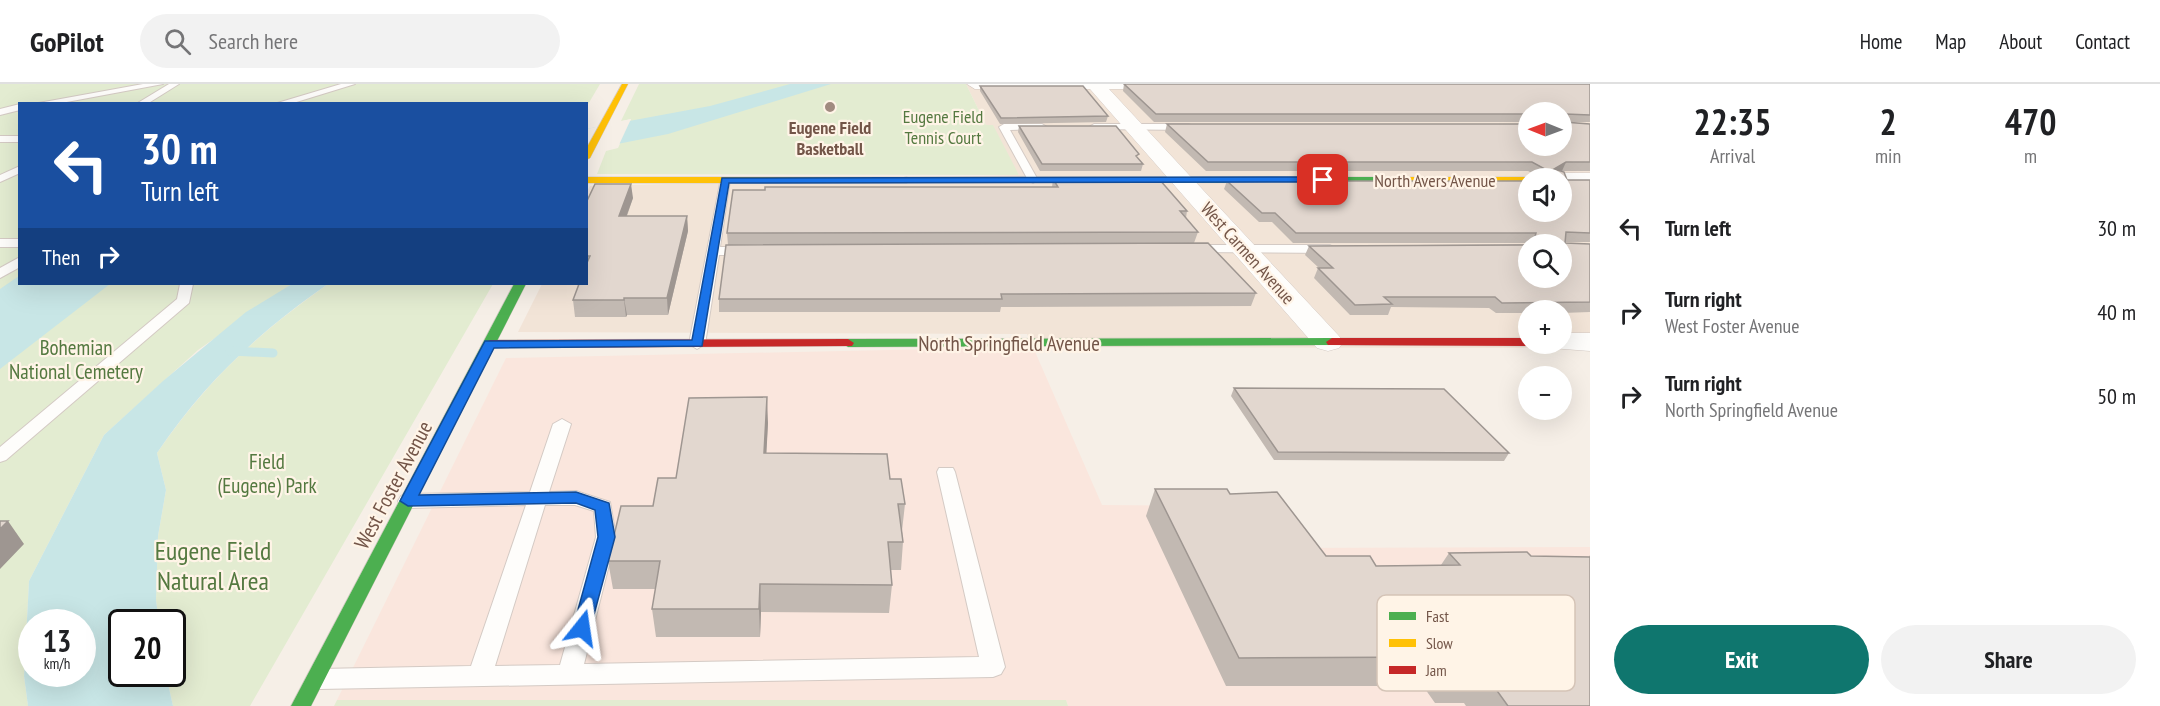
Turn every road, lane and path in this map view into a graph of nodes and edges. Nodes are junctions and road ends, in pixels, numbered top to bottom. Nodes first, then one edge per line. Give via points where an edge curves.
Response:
1 (156, 84) edge
2 (175, 84) edge
3 (351, 84) edge
4 (625, 84) edge
5 (975, 84) edge
6 (1095, 84) edge
7 (1188, 84) edge
8 (49, 102) edge
9 (144, 102) edge
10 (285, 102) edge
11 (329, 102) edge
12 (18, 108) edge
13 (0, 112) edge
14 (1051, 127) edge
15 (1086, 127) edge
16 (1133, 127) junction
17 (1205, 127) edge
18 (0, 139) edge
19 (18, 139) edge
20 (588, 155) edge
21 (18, 170) edge
22 (0, 179) edge
23 (588, 180) edge
24 (725, 180) junction
25 (1033, 180) junction
26 (1181, 180) junction
27 (1518, 180) edge
28 (1572, 180) edge
29 (1590, 180) edge
30 (0, 243) edge
31 (18, 243) edge
32 (1178, 249) edge
33 (1244, 249) junction
34 (1344, 249) edge
35 (713, 251) junction
36 (761, 251) edge
37 (18, 262) edge
38 (0, 274) edge
39 (186, 285) edge
40 (520, 285) edge
41 (1328, 342) junction
42 (1518, 342) edge
43 (1572, 342) edge
44 (1590, 342) edge
45 (490, 344) junction
46 (698, 344) junction
47 (562, 424) dead end
48 (0, 456) edge
49 (946, 472) dead end
50 (537, 498) junction
51 (408, 501) junction
52 (570, 674) junction
53 (480, 676) junction
54 (315, 679) junction
55 (301, 706) edge

1 - 8 lane
2 - 9 lane
3 - 10 lane
3 - 11 lane
4 - 20 street
5 - 6 street
6 - 7 street
6 - 16 street, West Carmen Avenue
12 - 13 lane
14 - 25 lane via 1004,127
15 - 16 lane
16 - 17 lane
16 - 26 street, West Carmen Avenue
18 - 19 lane
21 - 22 lane
23 - 24 street, North Avers Avenue
24 - 25 street, North Avers Avenue
24 - 35 lane
25 - 26 street, North Avers Avenue
26 - 27 street, North Avers Avenue
26 - 33 street, West Carmen Avenue
28 - 29 street
30 - 31 lane
32 - 33 lane
33 - 34 lane
33 - 41 street, West Carmen Avenue
35 - 36 lane
35 - 46 lane
37 - 38 lane
39 - 48 lane via 184,300
40 - 45 street, West Foster Avenue
41 - 42 street, North Springfield Avenue
41 - 46 street, North Springfield Avenue
43 - 44 street
45 - 46 street, North Springfield Avenue
45 - 51 street, West Foster Avenue
47 - 50 lane
49 - 52 lane via 993,667
50 - 51 lane
50 - 52 lane via 576,498 603,507 606,537
50 - 53 lane
51 - 54 street, West Foster Avenue
52 - 53 lane
53 - 54 lane
54 - 55 street, West Foster Avenue

